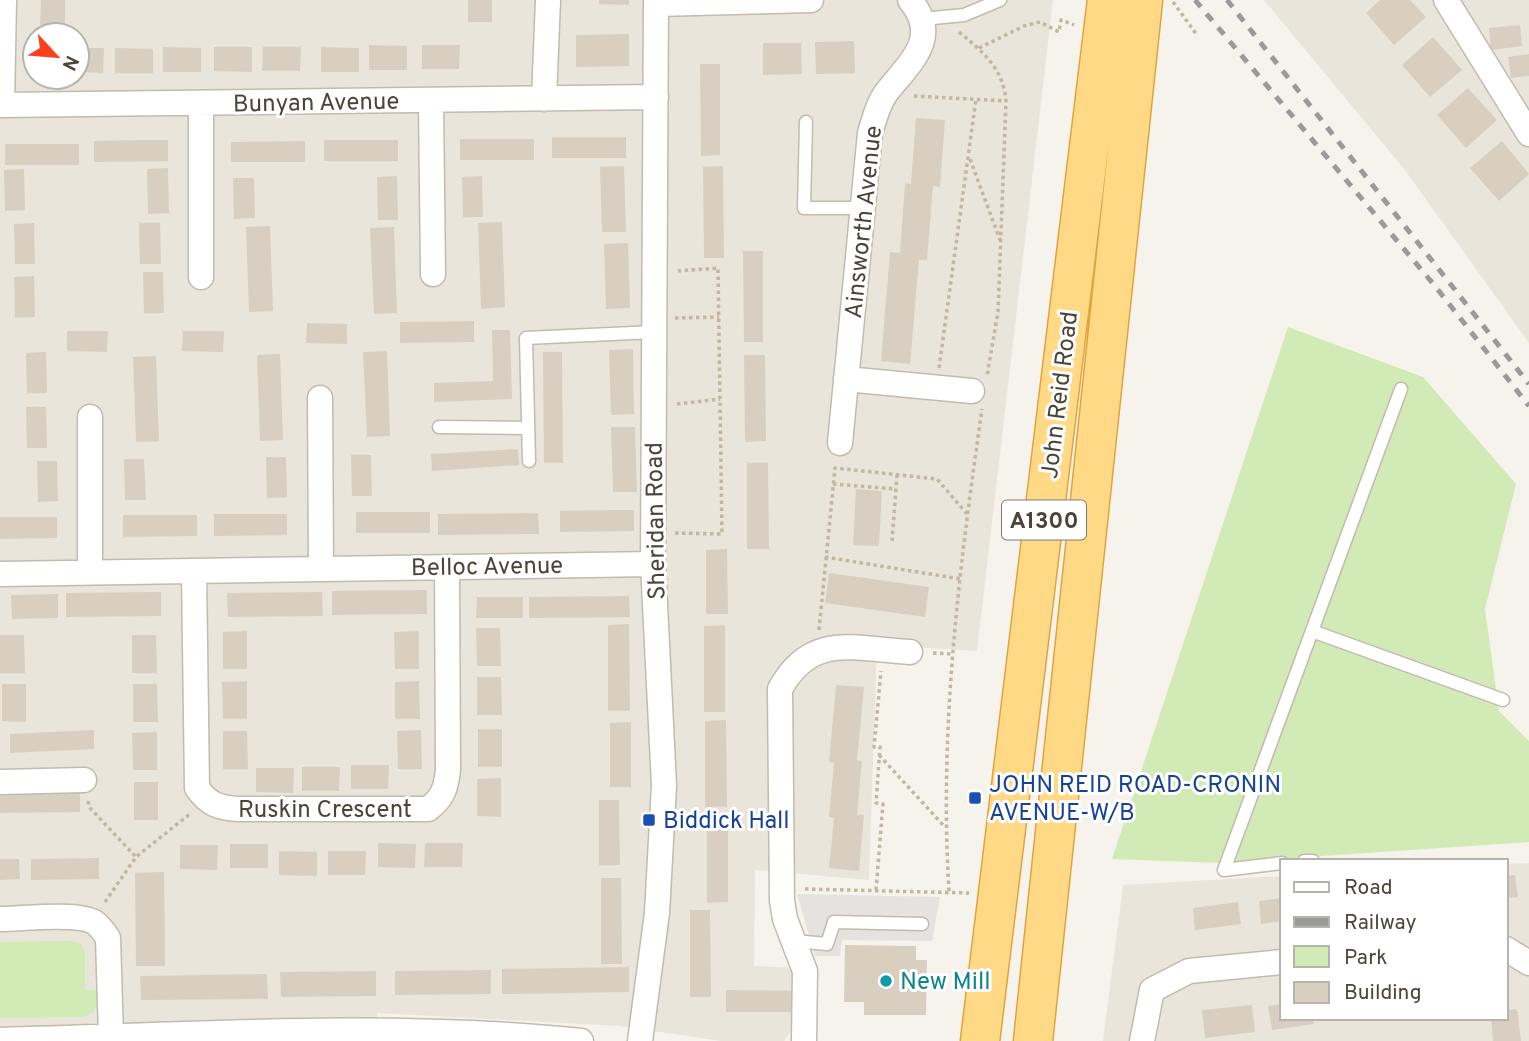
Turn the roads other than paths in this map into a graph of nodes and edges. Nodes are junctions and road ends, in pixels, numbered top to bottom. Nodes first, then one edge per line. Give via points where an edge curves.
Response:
1 (4, 0) edge
2 (548, 0) edge
3 (811, 0) edge
4 (1000, 0) edge
5 (1446, 0) edge
6 (656, 2) edge
7 (925, 12) edge
8 (1141, 13) edge
9 (1095, 14) edge
10 (656, 97) junction
11 (544, 99) junction
12 (430, 100) junction
13 (201, 103) junction
14 (1, 105) edge
15 (1521, 106) edge
16 (806, 122) dead end
17 (1529, 134) edge
18 (863, 208) junction
19 (433, 274) dead end
20 (201, 277) dead end
21 (654, 325) junction
22 (846, 379) junction
23 (1401, 390) dead end
24 (978, 391) road end
25 (320, 398) dead end
26 (90, 417) dead end
27 (439, 427) dead end
28 (528, 428) junction
29 (841, 443) dead end
30 (529, 461) dead end
31 (653, 564) junction
32 (447, 567) junction
33 (321, 569) junction
34 (194, 571) junction
35 (90, 572) junction
36 (0, 574) edge
37 (1312, 631) junction
38 (910, 652) dead end
39 (1503, 700) dead end
40 (84, 780) road end
41 (0, 782) edge
42 (1280, 863) edge
43 (0, 919) edge
44 (922, 924) dead end
45 (793, 941) junction
46 (1508, 951) edge
47 (1280, 962) edge
48 (1529, 963) edge
49 (111, 1037) junction
50 (290, 1037) edge
51 (0, 1040) edge
52 (580, 1041) edge
53 (640, 1041) edge
54 (804, 1041) edge
55 (981, 1041) edge
56 (1032, 1041) edge
57 (1142, 1041) edge

1 - 14 street
2 - 11 street
3 - 6 street
4 - 7 lane via 964,15
5 - 15 street
6 - 10 street, Sheridan Road
7 - 18 street, Ainsworth Avenue via 915,59 885,94 870,133
8 - 56 highway, John Reid Road / A1300
9 - 55 highway, John Reid Road / A1300
10 - 11 street, Bunyan Avenue
10 - 21 street, Sheridan Road
11 - 12 street, Bunyan Avenue
12 - 13 street, Bunyan Avenue
12 - 19 street, Bunyan Avenue
13 - 14 street, Bunyan Avenue
13 - 20 street, Bunyan Avenue
15 - 17 street
16 - 18 lane via 804,208
18 - 22 street, Ainsworth Avenue
21 - 28 lane via 526,338
21 - 31 street, Sheridan Road
22 - 24 street
22 - 29 street, Ainsworth Avenue
23 - 37 lane
25 - 33 street
26 - 35 street
27 - 28 lane
28 - 30 lane
31 - 32 street, Belloc Avenue
31 - 53 street, Sheridan Road via 664,785 657,914
32 - 33 street, Belloc Avenue
32 - 34 street, Ruskin Crescent via 448,770 439,801 428,809 221,808 206,801 197,788
33 - 34 street, Belloc Avenue
34 - 35 street, Belloc Avenue
35 - 36 street, Belloc Avenue
37 - 39 lane
37 - 42 lane via 1224,870
38 - 45 street via 822,648 791,669 780,689 782,889
40 - 41 street
43 - 49 street via 92,920 108,938
44 - 45 lane via 834,922 827,944
45 - 54 street via 805,971
46 - 48 street
47 - 57 street via 1189,971 1152,990
49 - 50 street
49 - 51 street
50 - 52 street via 491,1032

